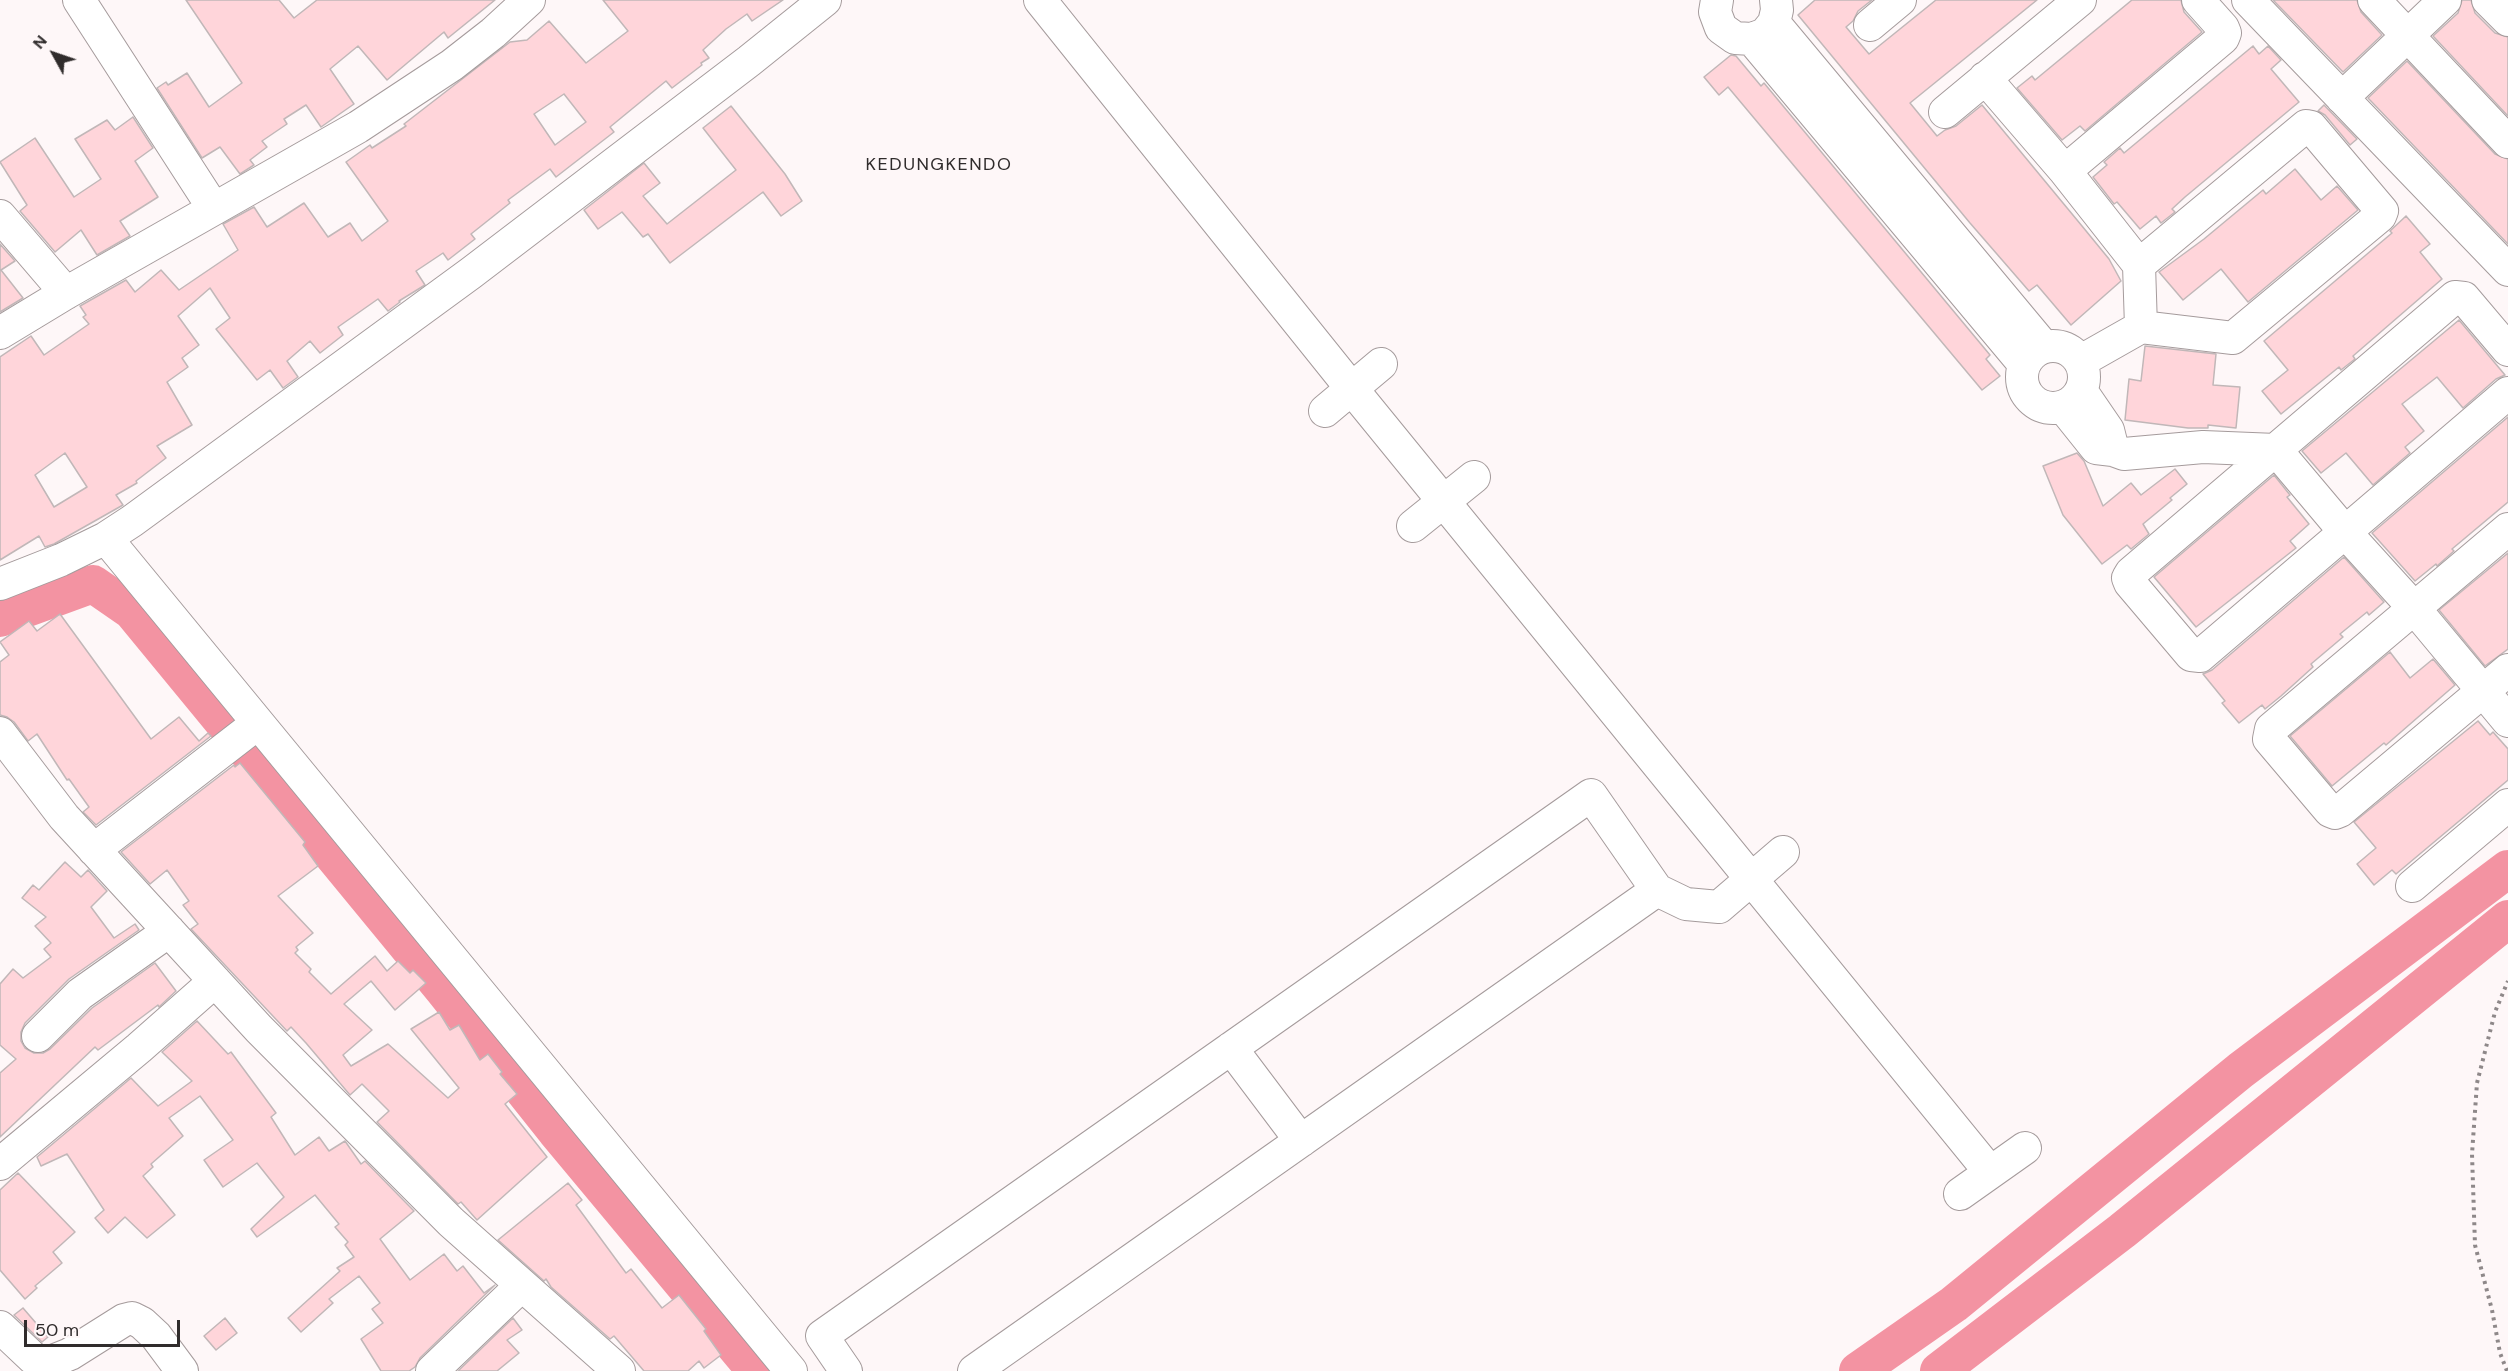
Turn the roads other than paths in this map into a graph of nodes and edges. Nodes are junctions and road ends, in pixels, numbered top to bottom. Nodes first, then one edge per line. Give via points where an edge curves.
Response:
1 (79, 0) edge
2 (529, 0) edge
3 (825, 0) edge
4 (1040, 0) edge
5 (1717, 0) edge
6 (1899, 0) edge
7 (2080, 0) edge
8 (2198, 0) edge
9 (2248, 0) edge
10 (2374, 0) edge
11 (2445, 0) edge
12 (2488, 0) edge
13 (2508, 20) edge
14 (1767, 21) edge
15 (1870, 25) dead end
16 (2408, 36) junction
17 (1985, 78) junction
18 (2342, 98) junction
19 (1945, 112) dead end
20 (2508, 142) edge
21 (2065, 171) junction
22 (214, 210) junction
23 (0, 216) edge
24 (2139, 265) junction
25 (2508, 270) edge
26 (66, 293) junction
27 (2141, 327) junction
28 (0, 333) edge
29 (2508, 350) edge
30 (2034, 356) junction
31 (2081, 361) junction
32 (1381, 364) dead end
33 (1352, 389) junction
34 (2508, 393) edge
35 (2073, 400) junction
36 (1325, 411) dead end
37 (2204, 447) junction
38 (2276, 450) junction
39 (1474, 477) dead end
40 (2225, 493) junction
41 (1443, 502) junction
42 (1413, 526) dead end
43 (2508, 529) edge
44 (2345, 532) junction
45 (106, 538) junction
46 (0, 585) edge
47 (2414, 608) junction
48 (2508, 670) edge
49 (2484, 690) junction
50 (2508, 721) edge
51 (248, 731) junction
52 (2, 741) edge
53 (2508, 806) edge
54 (94, 850) junction
55 (1783, 852) dead end
56 (1752, 878) junction
57 (2412, 886) dead end
58 (1657, 890) junction
59 (169, 931) junction
60 (215, 981) junction
61 (38, 1036) dead end
62 (1231, 1048) junction
63 (1301, 1141) junction
64 (2025, 1148) dead end
65 (0, 1164) edge
66 (1990, 1172) junction
67 (1960, 1194) dead end
68 (522, 1285) junction
69 (0, 1327) edge
70 (182, 1371) edge
71 (432, 1371) edge
72 (619, 1371) edge
73 (791, 1371) edge
74 (846, 1371) edge
75 (974, 1371) edge

1 - 22 street
2 - 22 street via 493,33 410,95
3 - 45 street via 462,279
4 - 33 street
5 - 14 street via 1715,12 1721,28 1735,38
6 - 15 street
7 - 17 street
8 - 21 street via 2223,28 2223,38
9 - 18 street
10 - 16 street
11 - 16 street
12 - 13 street
14 - 30 street
16 - 18 street
16 - 20 street
17 - 19 street
17 - 21 street
18 - 25 street
21 - 24 street
22 - 26 street
23 - 26 street
24 - 27 street
24 - 27 street via 2306,126 2381,206 2380,216 2233,338
26 - 28 street
27 - 31 street
29 - 38 street via 2464,298 2455,297
30 - 31 street via 2058,346
30 - 35 street via 2022,379 2025,393 2035,404 2049,409
31 - 35 street via 2086,376
32 - 33 street
33 - 36 street
33 - 41 street
34 - 44 street
35 - 37 street via 2108,430 2113,450 2124,454
37 - 38 street
37 - 40 street
38 - 40 street
38 - 44 street
39 - 41 street
40 - 44 street via 2128,578 2195,657
41 - 42 street
41 - 56 street
43 - 47 street
44 - 47 street
45 - 46 street
45 - 51 street
47 - 49 street
47 - 49 street via 2271,729 2269,739 2330,811 2340,811
48 - 49 street
49 - 50 street
51 - 54 street
51 - 73 street
52 - 54 street
53 - 57 street
54 - 59 street
55 - 56 street
56 - 58 street via 1719,907 1686,904
56 - 66 street
58 - 62 street via 1591,795
58 - 63 street
59 - 60 street
59 - 61 street via 80,994
60 - 65 street
60 - 68 street via 451,1222
62 - 63 street
62 - 74 street via 822,1336
63 - 75 street
64 - 66 street
66 - 67 street
68 - 71 street
68 - 72 street
69 - 70 street via 33,1358 50,1362 132,1318 156,1336

